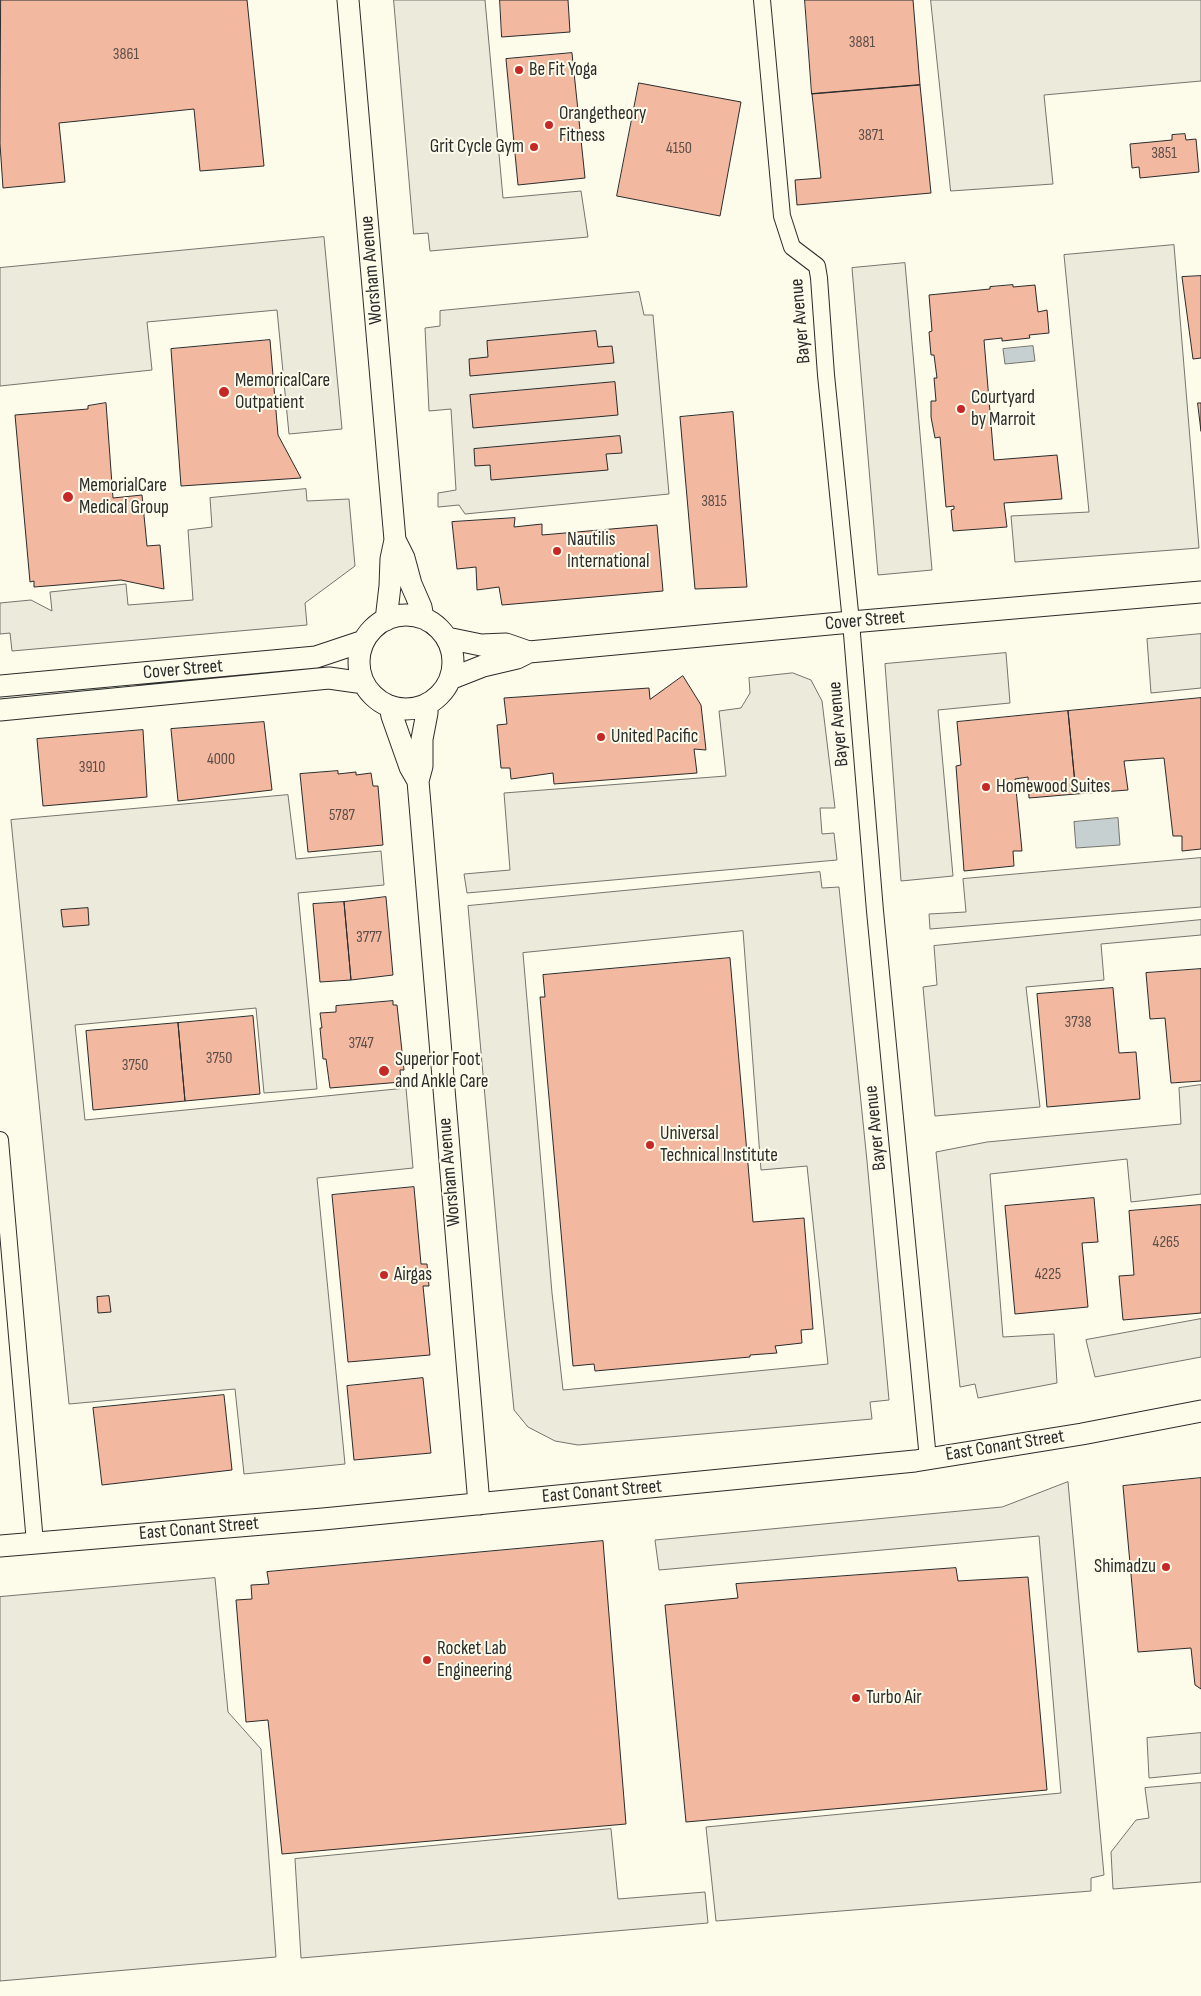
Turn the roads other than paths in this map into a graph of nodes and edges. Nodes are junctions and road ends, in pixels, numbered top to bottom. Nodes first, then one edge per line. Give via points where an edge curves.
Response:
1 (348, 0) edge
2 (762, 0) edge
3 (395, 540) junction
4 (1201, 592) edge
5 (423, 618) junction
6 (386, 620) junction
7 (851, 622) junction
8 (447, 638) junction
9 (364, 641) junction
10 (529, 652) junction
11 (450, 679) junction
12 (364, 683) junction
13 (0, 686) edge
14 (427, 704) junction
15 (390, 706) junction
16 (0, 710) edge
17 (418, 781) junction
18 (0, 1140) edge
19 (1201, 1411) edge
20 (928, 1459) junction
21 (479, 1504) junction
22 (35, 1542) junction
23 (0, 1546) edge

1 - 3 street, Worsham Avenue
2 - 7 street, Bayer Avenue via 782,216 792,248 817,266 819,278
3 - 5 street, Worsham Avenue
3 - 6 street, Worsham Avenue
4 - 7 street, Cover Street
5 - 6 street via 411,615
5 - 8 street
6 - 9 street via 377,625
7 - 10 street, Cover Street
7 - 20 street, Bayer Avenue via 875,911
8 - 10 street, Cover Street via 481,645 506,644
8 - 11 street via 452,651
9 - 12 street via 360,655
9 - 13 street, Cover Street via 316,657
10 - 11 street, Cover Street
11 - 14 street via 441,693
12 - 15 street via 380,701
12 - 16 street, Cover Street via 330,678
14 - 15 street via 409,708
14 - 17 street, Worsham Avenue
15 - 17 street, Worsham Avenue via 410,767
17 - 21 street, Worsham Avenue
18 - 22 street
19 - 20 street, East Conant Street
20 - 21 street, East Conant Street
21 - 22 street, East Conant Street
22 - 23 street, East Conant Street

